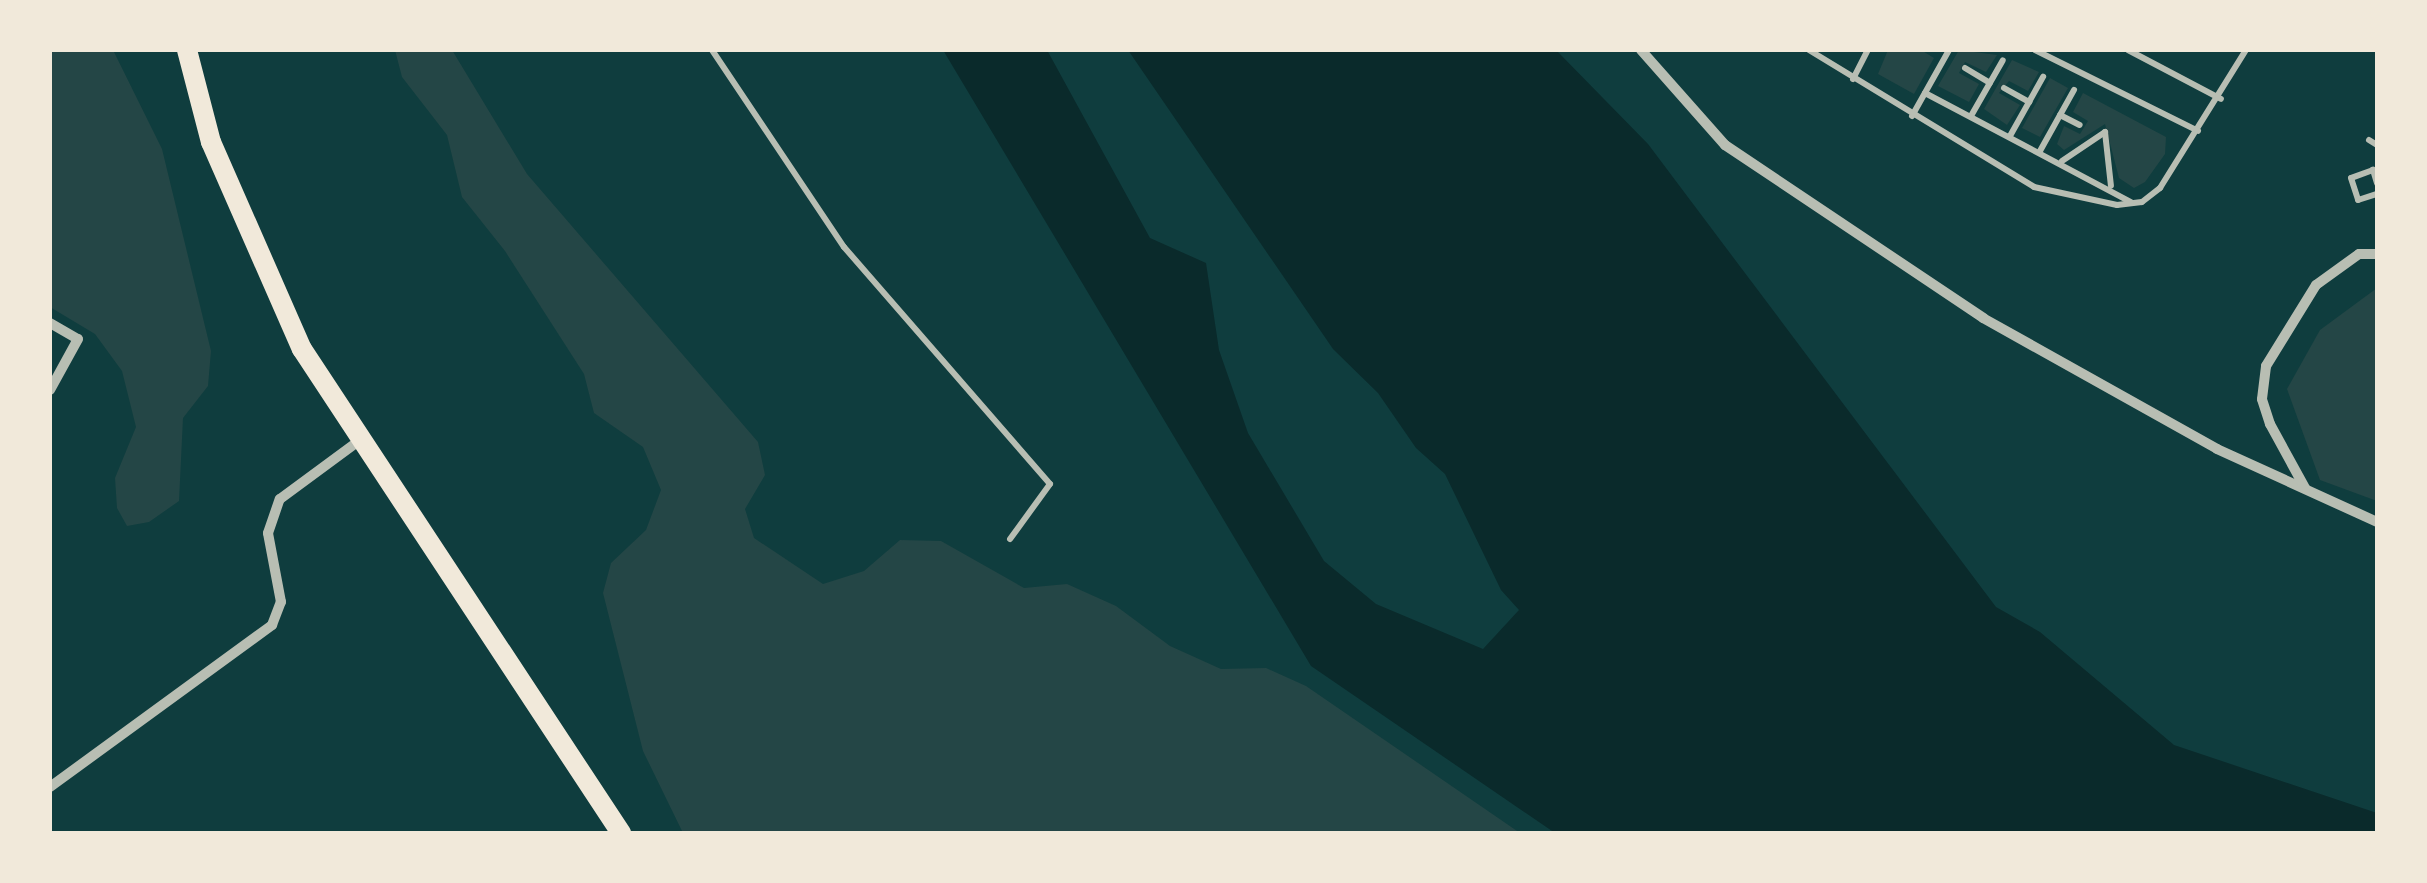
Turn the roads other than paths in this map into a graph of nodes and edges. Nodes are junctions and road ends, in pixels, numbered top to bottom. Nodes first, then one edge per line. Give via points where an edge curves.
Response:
1 (187, 50) edge
2 (712, 50) edge
3 (1641, 50) edge
4 (1809, 50) edge
5 (1868, 50) edge
6 (2036, 50) edge
7 (2128, 50) edge
8 (2246, 50) edge
9 (1945, 51) edge
10 (2003, 60) dead end
11 (1965, 68) dead end
12 (2043, 77) dead end
13 (1853, 79) junction
14 (1990, 82) junction
15 (2004, 88) dead end
16 (2074, 90) dead end
17 (1925, 93) junction
18 (2221, 99) junction
19 (2028, 102) junction
20 (2060, 115) junction
21 (1912, 116) junction
22 (1971, 116) junction
23 (2080, 125) dead end
24 (2198, 132) junction
25 (2010, 136) junction
26 (2040, 151) junction
27 (2062, 162) junction
28 (2377, 184) edge
29 (2111, 186) junction
30 (2377, 194) edge
31 (2132, 203) junction
32 (2377, 254) edge
33 (50, 323) edge
34 (50, 390) edge
35 (360, 440) junction
36 (2307, 490) junction
37 (2377, 522) edge
38 (1010, 539) dead end
39 (50, 786) edge
40 (621, 833) edge

1 - 35 main road via 211,142 251,242 302,349
2 - 38 lane via 844,247 1050,484
3 - 36 street via 1725,145 1967,307 2217,449
4 - 13 lane
5 - 13 lane
6 - 24 lane
7 - 18 lane
8 - 18 lane
9 - 17 lane
10 - 14 lane
11 - 14 lane
12 - 19 lane
13 - 21 lane
14 - 22 lane
15 - 19 lane
16 - 20 lane
17 - 21 lane
17 - 22 lane
18 - 24 lane
19 - 25 lane
20 - 23 lane
20 - 26 lane
21 - 31 lane via 2034,187 2078,201
22 - 25 lane
24 - 31 lane via 2160,188
25 - 26 lane
26 - 27 lane
27 - 29 lane
27 - 29 lane via 2106,132
28 - 30 lane via 2373,170 2351,178 2358,200
29 - 31 lane
32 - 36 street via 2359,254 2316,285 2266,366 2262,400
33 - 34 street via 78,339
35 - 39 street via 304,478 275,509 268,533 281,602 272,625
35 - 40 main road
36 - 37 street

